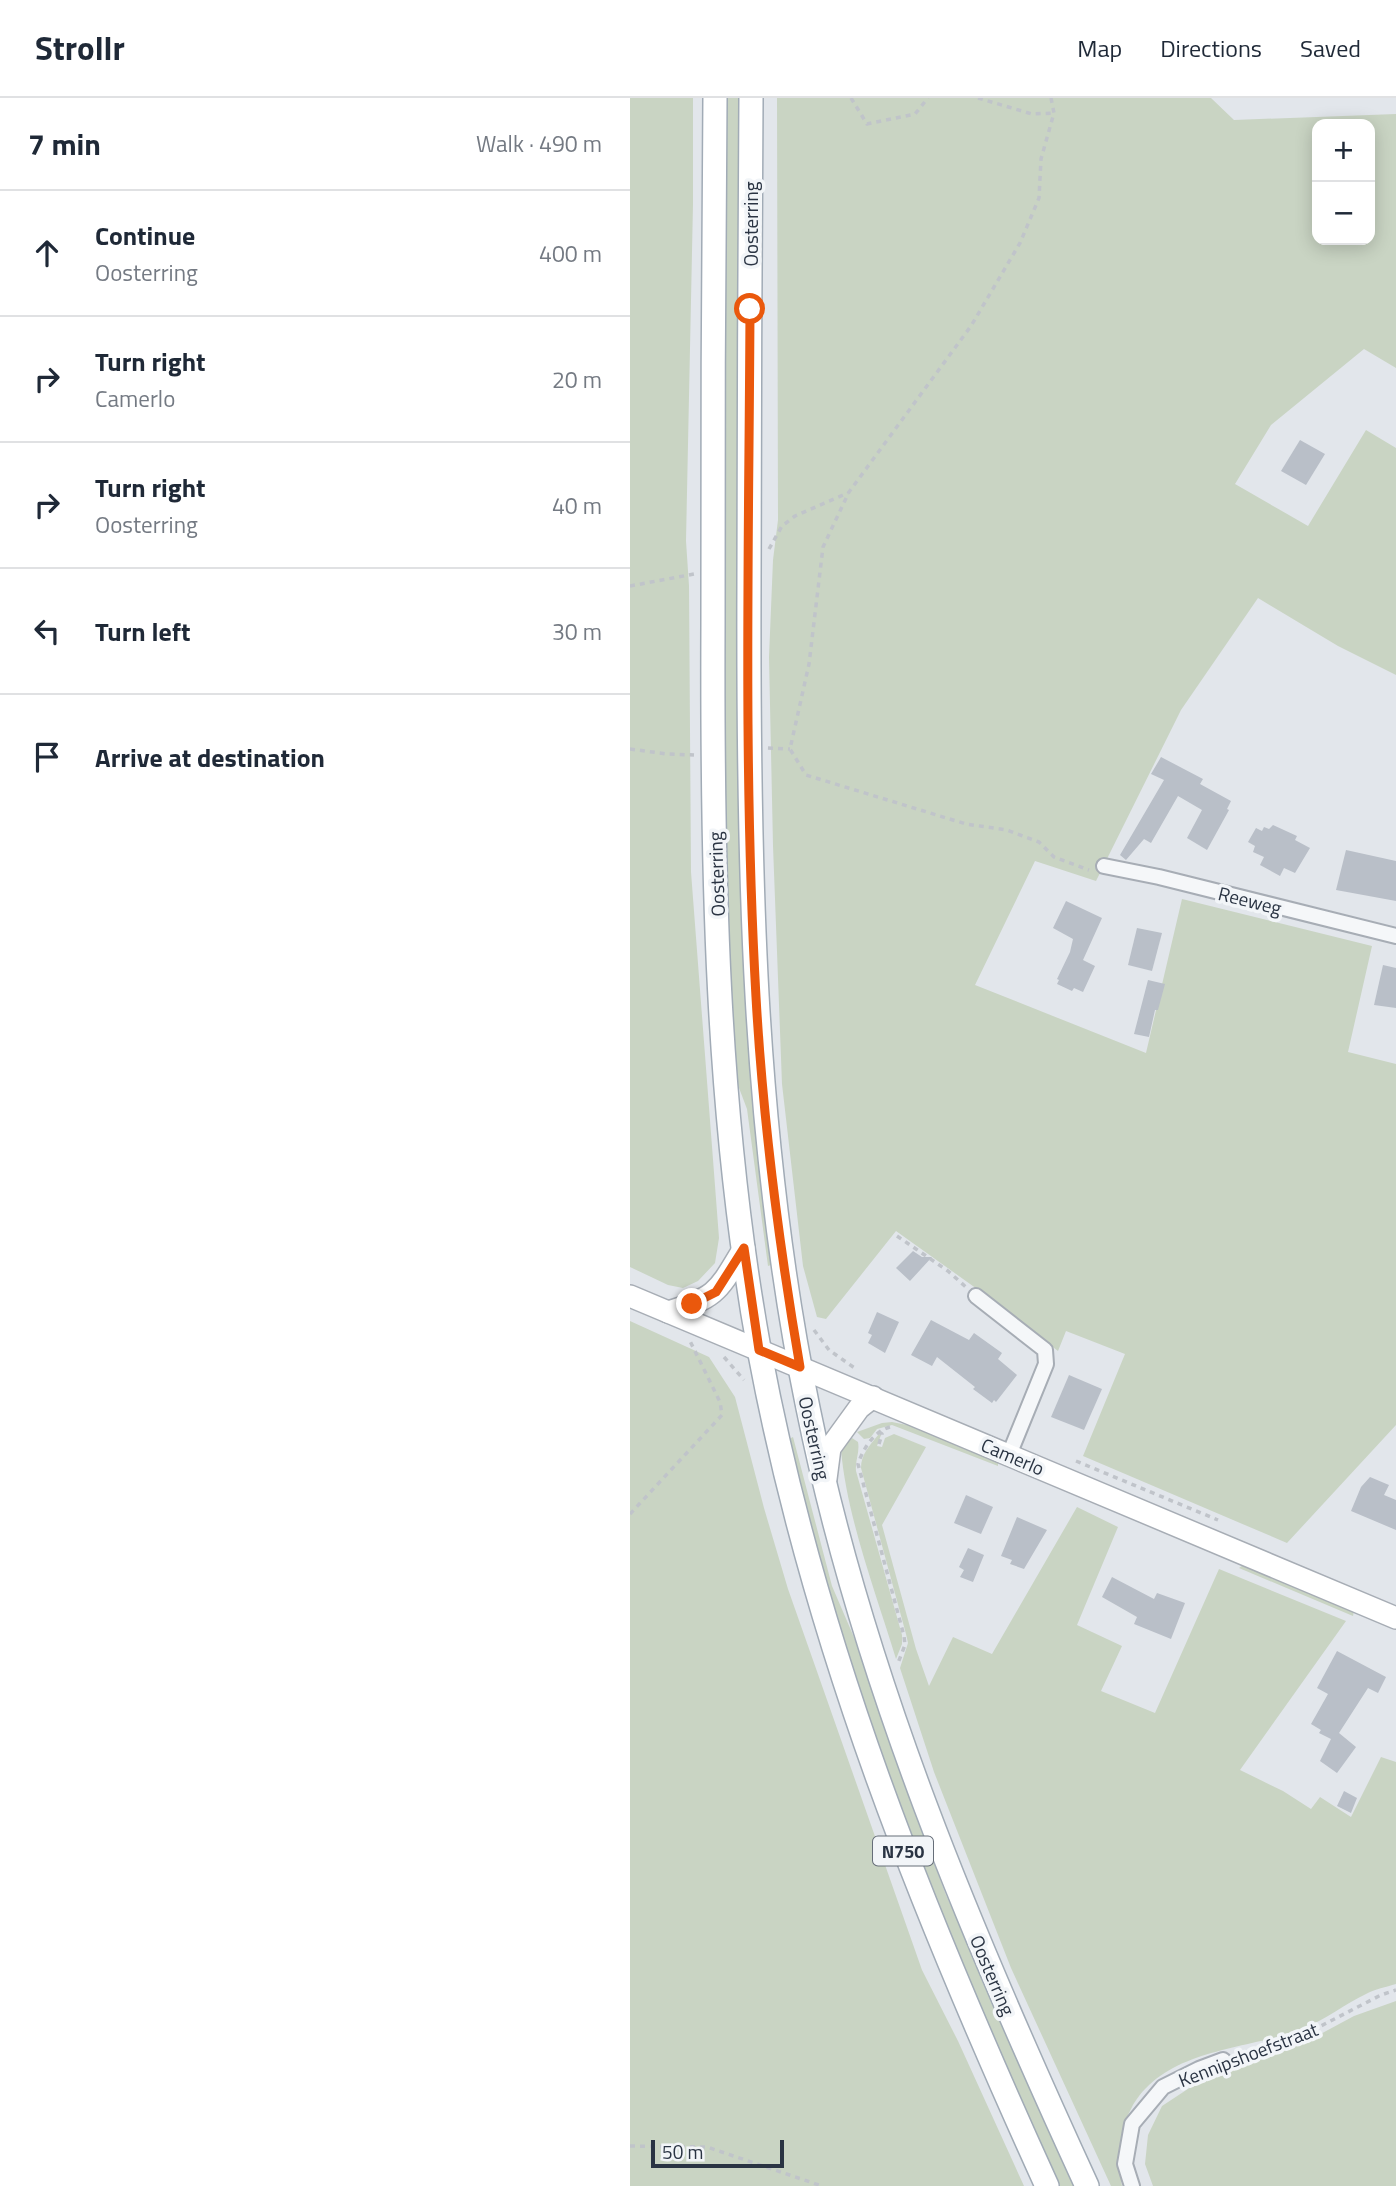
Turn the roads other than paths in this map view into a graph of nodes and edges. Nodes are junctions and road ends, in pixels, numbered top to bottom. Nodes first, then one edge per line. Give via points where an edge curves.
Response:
1 (715, 98) edge
2 (751, 98) edge
3 (1104, 866) road end
4 (1396, 936) edge
5 (744, 1248) junction
6 (630, 1296) edge
7 (976, 1296) road end
8 (668, 1312) junction
9 (759, 1350) junction
10 (800, 1367) junction
11 (873, 1397) junction
12 (1009, 1455) junction
13 (825, 1482) junction
14 (1396, 1618) edge
15 (1223, 2060) road end
16 (1047, 2186) edge
17 (1087, 2186) edge
18 (1132, 2186) edge

1 - 5 main road, Oosterring / N750 via 712,778 720,999
2 - 10 main road, Oosterring / N750 via 748,748 755,983 764,1103
3 - 4 street, Reeweg
5 - 8 main road via 716,1292
5 - 9 main road, Oosterring / N750
6 - 8 main road, Camerlo
7 - 12 street via 1045,1350 1046,1364
8 - 9 main road, Camerlo
9 - 10 main road, Camerlo
9 - 16 main road, Oosterring / N750 via 792,1503 848,1696 928,1915
10 - 11 main road, Camerlo
10 - 13 main road, Oosterring / N750
11 - 12 main road, Camerlo
11 - 13 main road via 830,1448
12 - 14 main road, Camerlo
13 - 17 main road, Oosterring / N750 via 879,1671 932,1826
15 - 18 street, Kennipshoefstraat via 1163,2087 1132,2124 1125,2164

